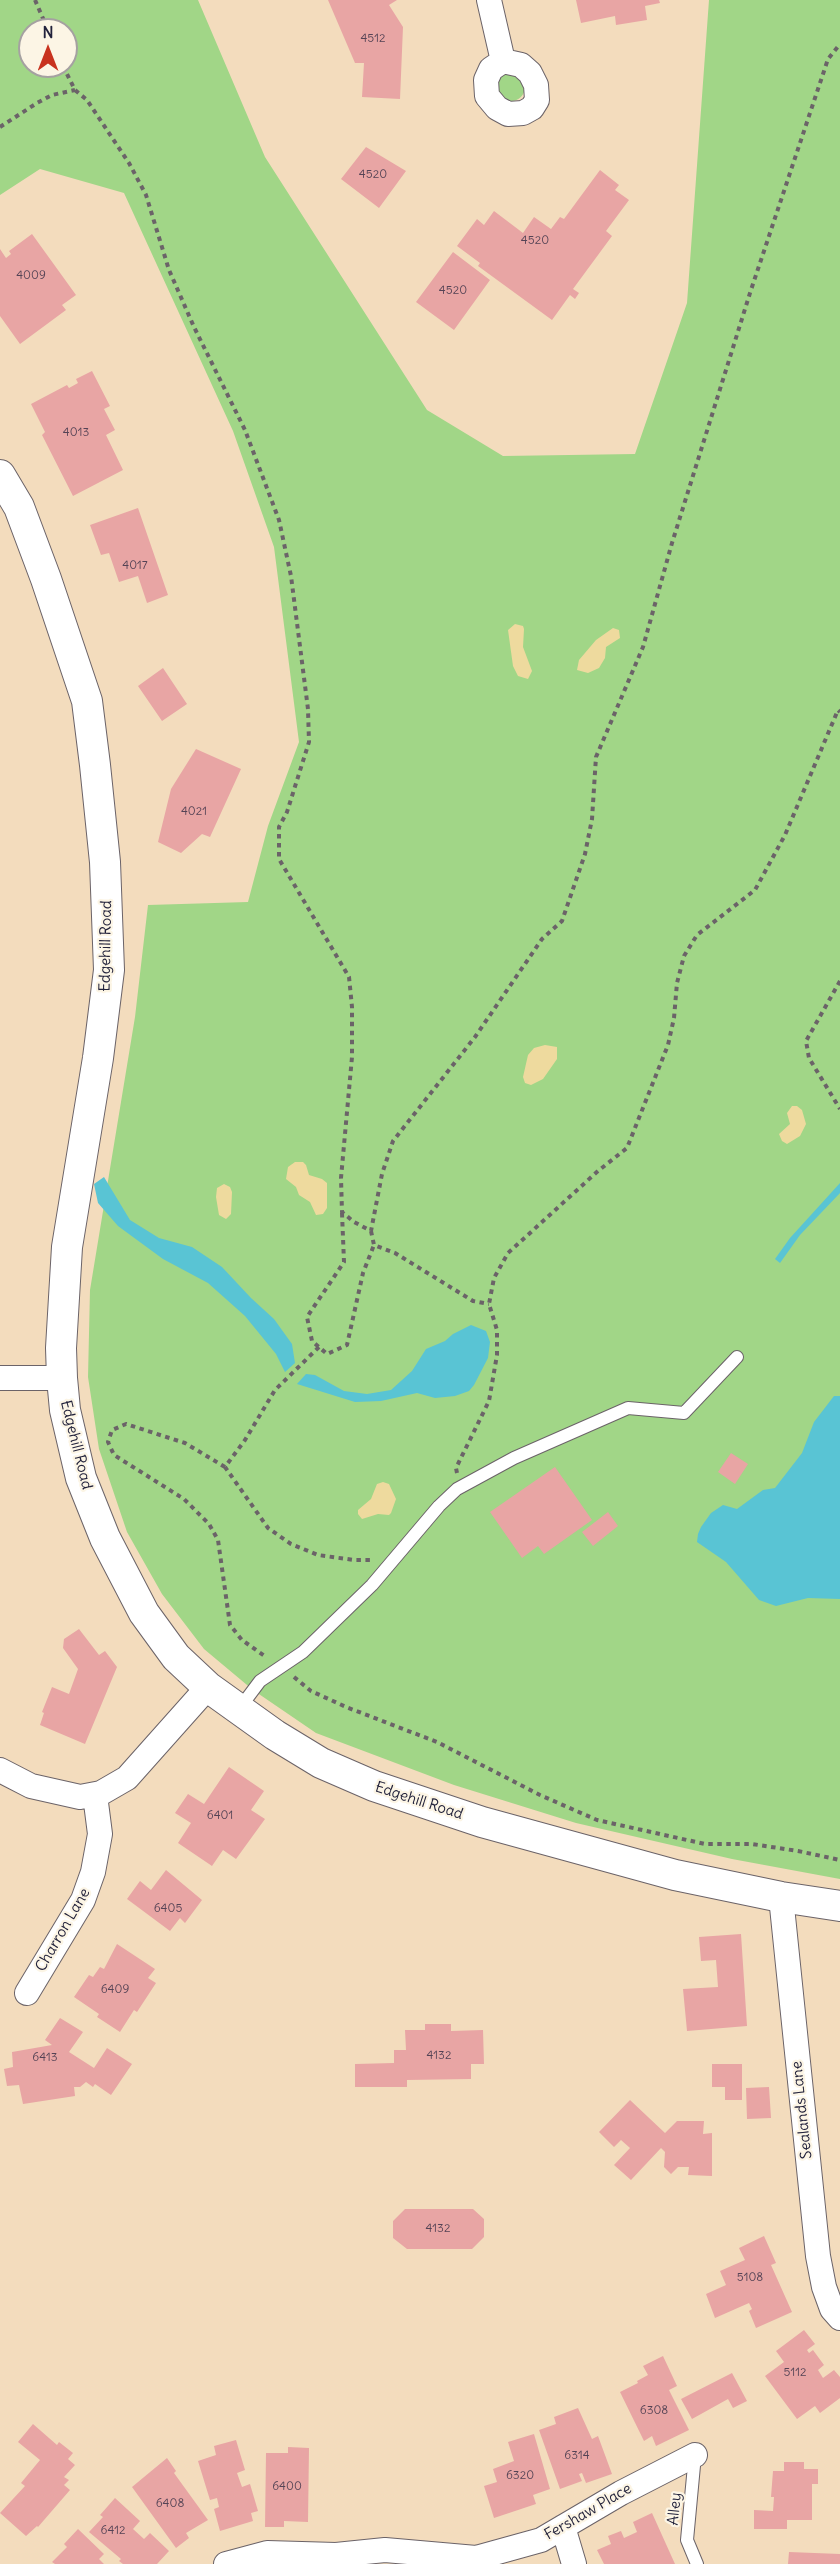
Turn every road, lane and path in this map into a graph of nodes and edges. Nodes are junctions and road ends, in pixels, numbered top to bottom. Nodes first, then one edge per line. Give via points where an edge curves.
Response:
1 (35, 0) edge
2 (489, 0) edge
3 (43, 18) edge
4 (840, 44) edge
5 (503, 61) dead end
6 (69, 78) edge
7 (75, 90) junction
8 (0, 127) edge
9 (0, 475) edge
10 (839, 709) edge
11 (840, 981) edge
12 (840, 1109) edge
13 (342, 1212) junction
14 (371, 1231) junction
15 (374, 1245) junction
16 (489, 1304) junction
17 (319, 1347) junction
18 (737, 1357) dead end
19 (0, 1378) edge
20 (62, 1378) junction
21 (225, 1467) junction
22 (461, 1486) junction
23 (396, 1559) junction
24 (279, 1666) junction
25 (208, 1686) junction
26 (239, 1709) junction
27 (0, 1770) edge
28 (94, 1795) junction
29 (840, 1860) edge
30 (781, 1897) junction
31 (840, 1906) edge
32 (27, 1993) dead end
33 (840, 2318) edge
34 (695, 2455) joint
35 (564, 2528) junction
36 (336, 2560) edge
37 (226, 2564) edge
38 (574, 2564) edge
39 (697, 2564) edge

1 - 3 path
2 - 5 street
4 - 14 path via 828,59 750,293 672,543 644,647 596,757 592,819 585,854 562,921 542,939 475,1037 393,1141
6 - 7 path
7 - 8 path via 52,95
7 - 13 path via 87,100 146,195 169,270 245,430 279,520 291,576 309,742 279,827 279,860 350,978 352,1057 341,1178
9 - 20 street, Edgehill Road via 19,507 87,701 105,862 109,970 67,1247
10 - 16 path via 785,835 755,890 697,935 684,956 668,1045 627,1148 508,1253 494,1278
11 - 12 path via 806,1041 809,1058
13 - 14 path
13 - 17 path via 344,1262 307,1317 312,1341
14 - 15 path
15 - 16 path via 395,1253 473,1301
15 - 17 path via 363,1273 347,1345 327,1354
16 - 22 path via 497,1330 497,1355 489,1401 456,1468
17 - 21 path via 275,1390
18 - 22 lane via 684,1413 628,1408
19 - 20 street
20 - 25 street, Edgehill Road via 65,1410 81,1478 105,1538 144,1613 176,1657
21 - 23 path via 268,1528 291,1544 318,1555 354,1560
21 - 24 path via 185,1443 126,1424 112,1430 108,1442 114,1455 184,1500 209,1524 218,1540 230,1625 242,1640
22 - 23 lane via 439,1506
23 - 24 lane via 303,1652
24 - 26 lane via 260,1681
24 - 29 path via 311,1691 437,1742 597,1820 705,1844 752,1844
25 - 26 street, Edgehill Road
25 - 28 street via 127,1778
26 - 30 street, Edgehill Road via 321,1763 374,1786 482,1822 675,1875
27 - 28 street via 31,1786 80,1797
28 - 32 street, Charron Lane via 100,1834 93,1872 83,1899
30 - 31 street, Edgehill Road
30 - 33 street, Sealands Lane via 818,2256 824,2287
34 - 35 street, Fershaw Place
34 - 39 lane, Alley via 687,2540
35 - 36 street, Fershaw Place via 541,2540 476,2558 385,2550
35 - 38 street
36 - 37 street, Fershaw Place via 267,2553

